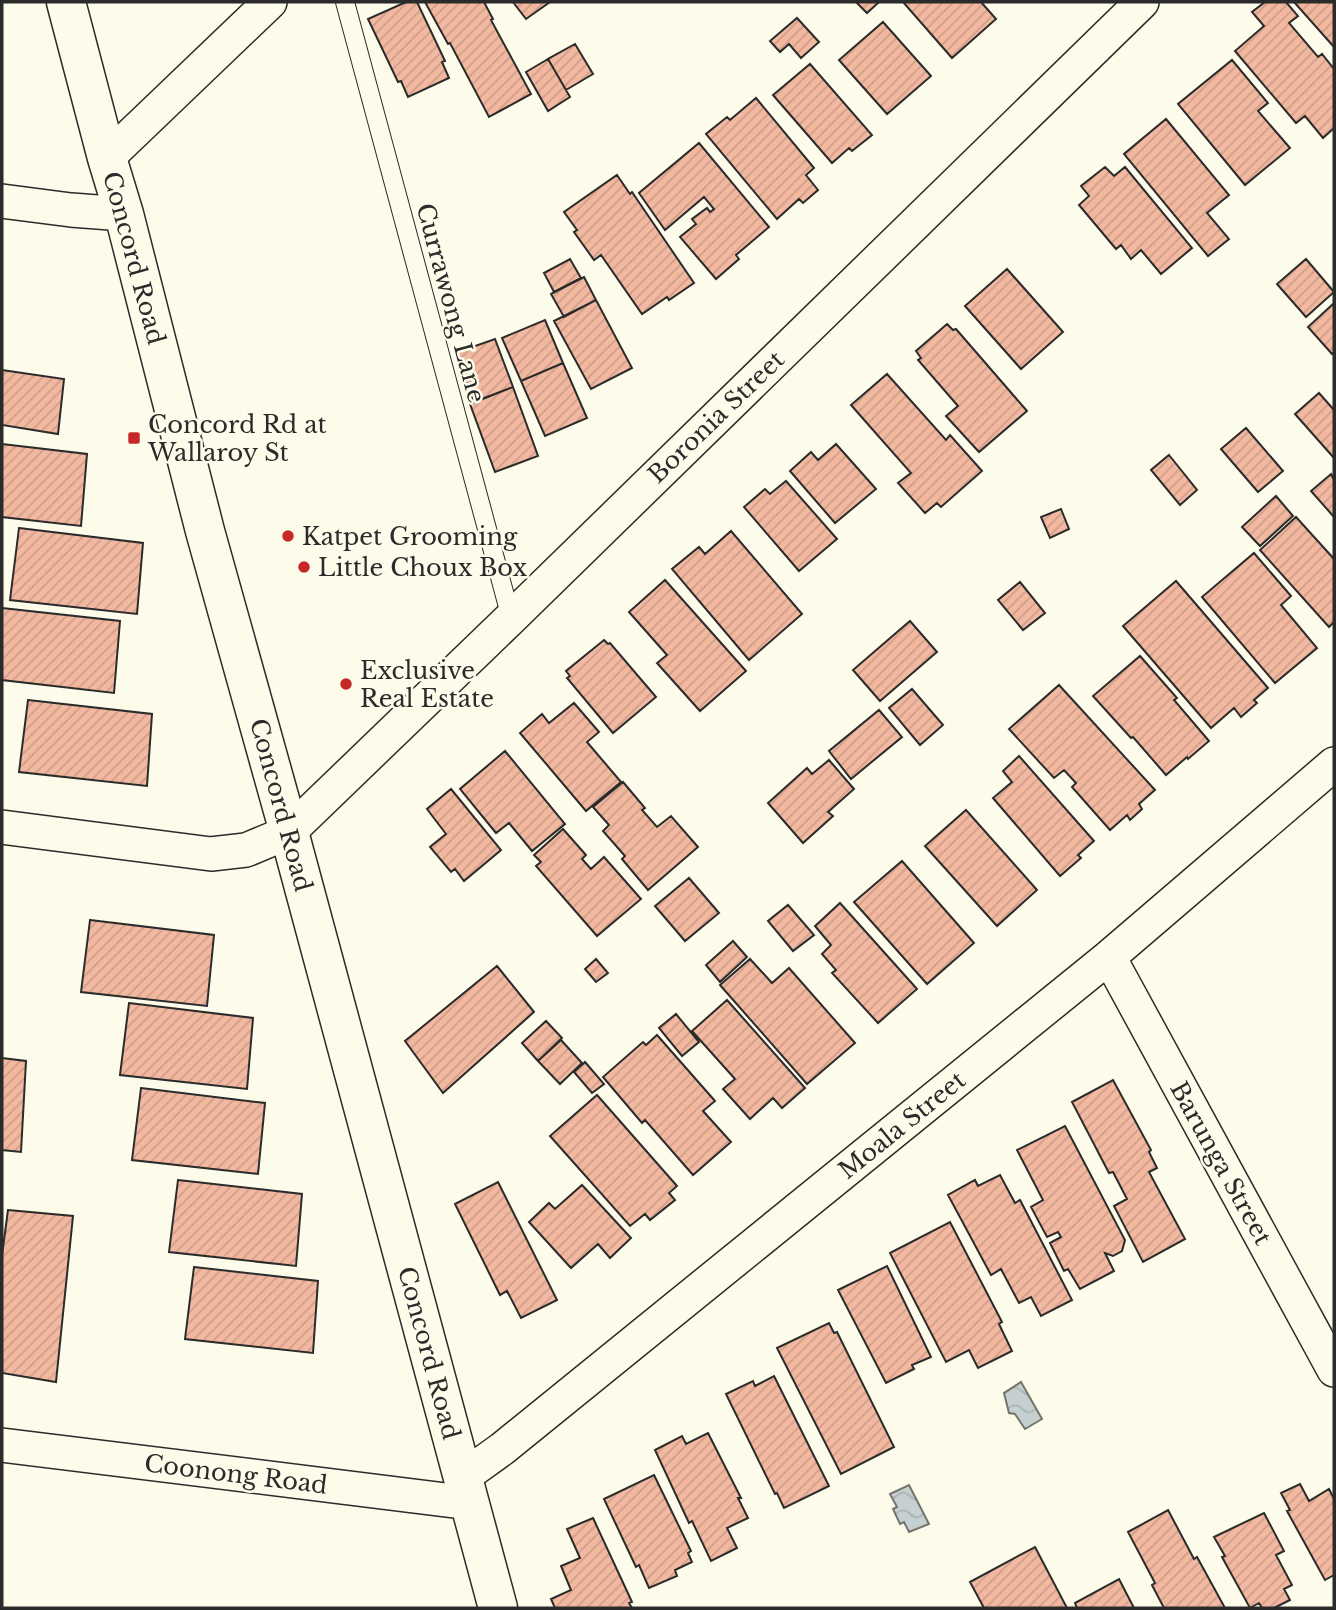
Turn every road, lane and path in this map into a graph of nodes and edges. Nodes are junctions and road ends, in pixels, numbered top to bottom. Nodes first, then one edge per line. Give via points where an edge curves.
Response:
1 (66, 2) edge
2 (270, 2) edge
3 (345, 2) edge
4 (1142, 2) edge
5 (107, 158) junction
6 (2, 201) edge
7 (124, 214) junction
8 (511, 618) junction
9 (1334, 764) edge
10 (2, 827) edge
11 (289, 832) junction
12 (1109, 957) junction
13 (1334, 1370) edge
14 (2, 1445) edge
15 (466, 1490) junction
16 (498, 1608) edge

1 - 5 main road, Concord Road
2 - 5 street
3 - 8 lane, Currawong Lane
4 - 8 street, Boronia Street
5 - 7 main road, Concord Road
6 - 7 street
7 - 11 main road, Concord Road via 205,531
8 - 11 street, Boronia Street
9 - 12 street, Moala Street
10 - 11 street via 211,854 246,850
11 - 15 main road, Concord Road
12 - 13 street, Barunga Street
12 - 15 street, Moala Street via 502,1449
14 - 15 street, Coonong Road
15 - 16 main road, Concord Road

